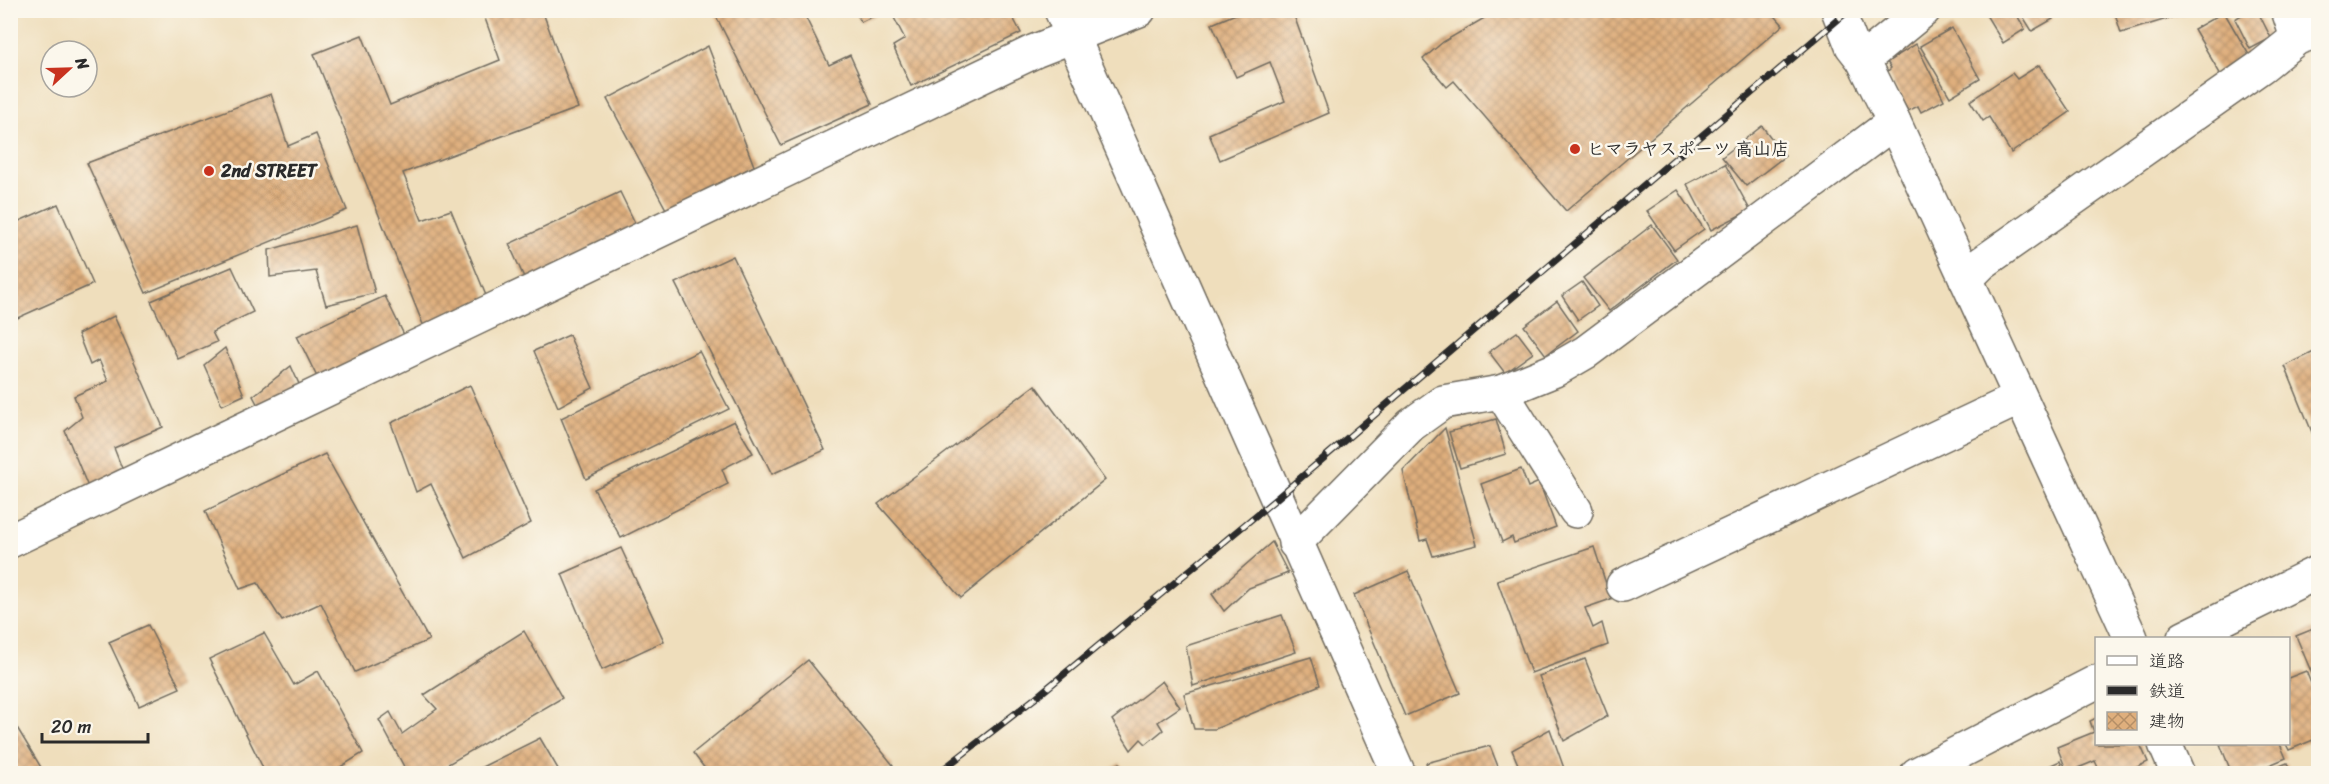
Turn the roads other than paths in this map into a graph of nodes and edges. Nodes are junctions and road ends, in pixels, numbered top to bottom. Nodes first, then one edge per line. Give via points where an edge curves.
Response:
1 (1139, 10) edge
2 (1838, 10) edge
3 (1924, 10) edge
4 (1066, 23) edge
5 (2301, 26) edge
6 (1863, 60) junction
7 (1894, 122) junction
8 (1966, 279) junction
9 (1501, 392) junction
10 (2020, 398) junction
11 (1576, 511) dead end
12 (10, 541) edge
13 (1295, 543) junction
14 (2319, 572) edge
15 (1623, 585) dead end
16 (2130, 637) edge
17 (2188, 637) edge
18 (2095, 683) edge
19 (2165, 745) edge
20 (1399, 774) edge
21 (1917, 774) edge
22 (2178, 774) edge

1 - 4 street
2 - 6 street via 1852,46
3 - 6 street
4 - 12 street via 1035,51
4 - 13 street
5 - 8 street via 2262,66 1982,263
6 - 7 street
7 - 8 street
7 - 9 street via 1586,352 1555,370
8 - 10 street
9 - 11 street
9 - 13 street via 1443,402 1412,424
10 - 15 street
10 - 16 street
13 - 20 street
14 - 17 street
18 - 21 street
19 - 22 street

